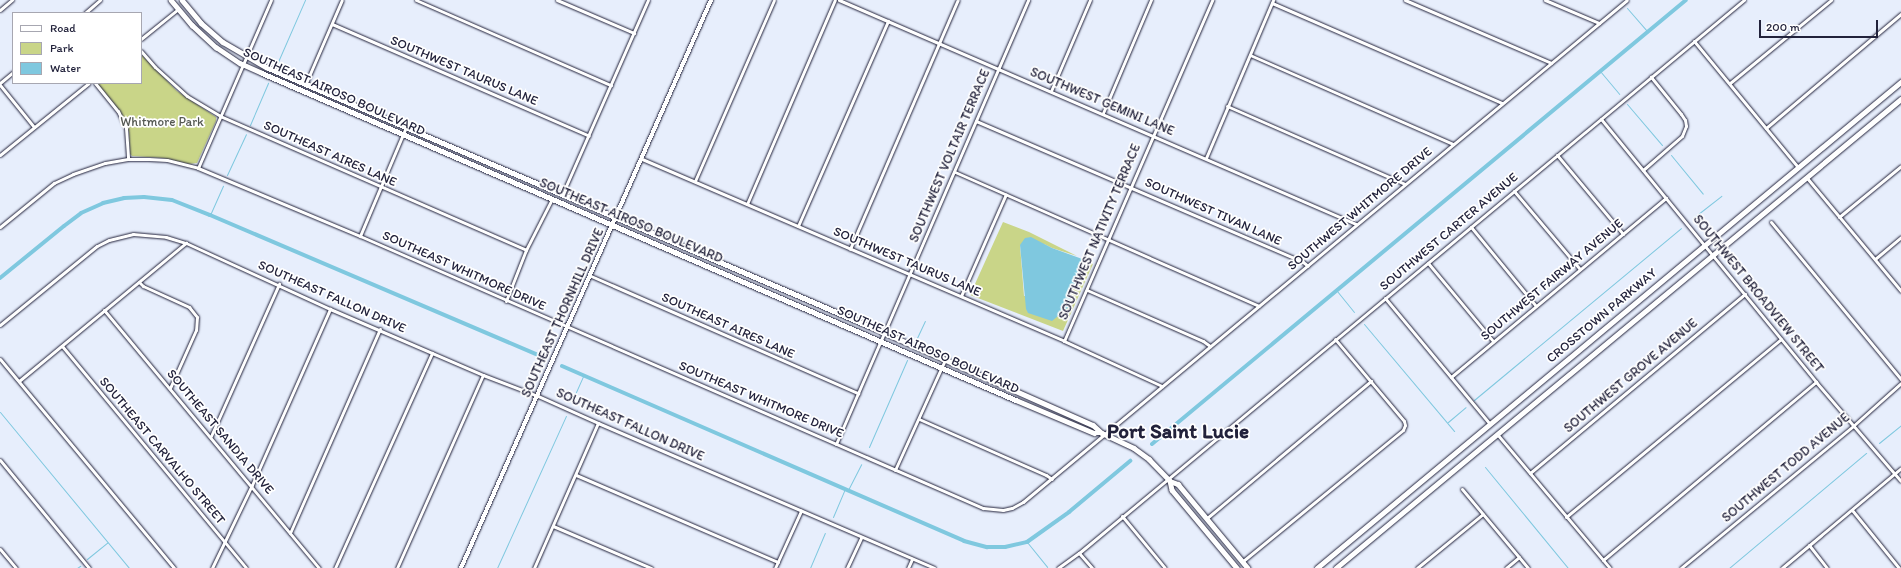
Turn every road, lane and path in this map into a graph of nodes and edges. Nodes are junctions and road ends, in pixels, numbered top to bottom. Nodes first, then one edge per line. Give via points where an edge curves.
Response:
1 (12, 0) edge
2 (100, 0) edge
3 (171, 0) edge
4 (189, 0) edge
5 (271, 0) edge
6 (342, 0) edge
7 (416, 0) edge
8 (557, 0) edge
9 (648, 0) edge
10 (711, 0) edge
11 (774, 0) edge
12 (835, 0) edge
13 (839, 0) edge
14 (958, 0) edge
15 (1028, 0) edge
16 (1090, 0) edge
17 (1152, 0) edge
18 (1212, 0) edge
19 (1405, 0) edge
20 (1546, 0) edge
21 (1627, 0) edge
22 (1744, 0) edge
23 (1831, 0) edge
24 (183, 2) edge
25 (1273, 2) edge
26 (178, 9) junction
27 (0, 10) edge
28 (86, 12) edge
29 (1901, 14) edge
30 (888, 21) junction
31 (1599, 23) junction
32 (332, 24) junction
33 (634, 33) junction
34 (142, 39) edge
35 (1694, 41) junction
36 (940, 43) junction
37 (142, 52) edge
38 (1250, 55) junction
39 (246, 56) junction
40 (1551, 63) junction
41 (243, 64) junction
42 (999, 69) junction
43 (12, 73) edge
44 (1651, 77) junction
45 (1901, 82) edge
46 (306, 83) junction
47 (1730, 83) junction
48 (0, 84) edge
49 (88, 84) edge
50 (96, 84) edge
51 (611, 85) junction
52 (1051, 91) junction
53 (331, 94) junction
54 (1901, 99) edge
55 (328, 102) junction
56 (1502, 103) junction
57 (1227, 106) junction
58 (1103, 113) junction
59 (220, 116) junction
60 (1600, 119) junction
61 (976, 121) junction
62 (34, 127) junction
63 (406, 127) junction
64 (1766, 128) junction
65 (402, 135) junction
66 (589, 136) junction
67 (1152, 136) junction
68 (1453, 144) junction
69 (0, 155) edge
70 (1557, 155) junction
71 (1206, 158) junction
72 (128, 159) junction
73 (642, 159) junction
74 (1901, 166) edge
75 (1798, 167) junction
76 (198, 168) junction
77 (1643, 170) junction
78 (954, 172) junction
79 (1807, 178) junction
80 (695, 181) junction
81 (1405, 184) junction
82 (380, 187) junction
83 (1130, 187) junction
84 (1514, 191) junction
85 (1006, 194) junction
86 (562, 195) junction
87 (1666, 198) junction
88 (552, 199) junction
89 (746, 204) junction
90 (1839, 217) junction
91 (616, 218) junction
92 (1771, 222) dead end
93 (1356, 224) junction
94 (612, 226) junction
95 (798, 226) junction
96 (1471, 226) junction
97 (0, 227) edge
98 (1623, 234) junction
99 (360, 236) junction
100 (1901, 237) edge
101 (1109, 239) junction
102 (186, 243) junction
103 (1706, 245) junction
104 (850, 249) junction
105 (526, 250) junction
106 (1713, 254) junction
107 (1875, 259) junction
108 (1428, 263) junction
109 (1308, 266) junction
110 (1580, 269) junction
111 (910, 275) junction
112 (591, 276) junction
113 (139, 282) junction
114 (279, 284) junction
115 (1087, 290) junction
116 (1901, 291) edge
117 (1745, 294) junction
118 (961, 296) junction
119 (1385, 298) junction
120 (506, 301) junction
121 (1259, 306) junction
122 (1536, 306) junction
123 (330, 309) junction
124 (104, 310) junction
125 (0, 325) edge
126 (568, 328) junction
127 (380, 329) junction
128 (885, 333) junction
129 (1335, 339) junction
130 (1781, 339) junction
131 (1064, 340) junction
132 (1493, 341) junction
133 (881, 342) junction
134 (62, 346) junction
135 (1210, 346) junction
136 (432, 352) junction
137 (0, 359) edge
138 (945, 360) junction
139 (941, 369) junction
140 (483, 375) junction
141 (1450, 377) junction
142 (1901, 379) edge
143 (19, 381) junction
144 (1371, 381) junction
145 (1816, 382) junction
146 (1901, 383) edge
147 (1162, 386) junction
148 (170, 388) junction
149 (858, 393) junction
150 (538, 396) junction
151 (918, 419) junction
152 (598, 423) junction
153 (1490, 424) junction
154 (1853, 426) junction
155 (1103, 433) junction
156 (1498, 434) junction
157 (211, 436) junction
158 (836, 444) junction
159 (0, 460) edge
160 (1901, 468) edge
161 (895, 470) junction
162 (1530, 473) junction
163 (1894, 474) junction
164 (576, 475) junction
165 (1052, 479) junction
166 (1168, 480) junction
167 (1901, 481) edge
168 (252, 485) junction
169 (1462, 488) dead end
170 (1852, 510) junction
171 (801, 511) junction
172 (1483, 514) junction
173 (1122, 516) junction
174 (1566, 517) junction
175 (1207, 518) junction
176 (553, 526) junction
177 (290, 533) junction
178 (861, 538) junction
179 (224, 542) junction
180 (1809, 545) junction
181 (0, 549) edge
182 (1079, 552) junction
183 (1519, 557) junction
184 (912, 559) junction
185 (1603, 560) junction
186 (1243, 561) junction
187 (778, 562) junction
188 (16, 568) edge
189 (89, 568) edge
190 (174, 568) edge
191 (212, 568) edge
192 (246, 568) edge
193 (319, 568) edge
194 (335, 568) edge
195 (397, 568) edge
196 (461, 568) edge
197 (534, 568) edge
198 (651, 568) edge
199 (775, 568) edge
200 (848, 568) edge
201 (908, 568) edge
202 (934, 568) edge
203 (1058, 568) edge
204 (1092, 568) edge
205 (1165, 568) edge
206 (1237, 568) edge
207 (1248, 568) edge
208 (1317, 568) edge
209 (1336, 568) edge
210 (1417, 568) edge
211 (1506, 568) edge
212 (1528, 568) edge
213 (1610, 568) edge
214 (1681, 568) edge
215 (1782, 568) edge
216 (1827, 568) edge
217 (1899, 568) edge

1 - 27 street
2 - 28 street
3 - 26 main road, SOUTHEAST AIROSO BOULEVARD
4 - 24 street
5 - 39 street
6 - 32 street
7 - 51 street
8 - 33 street
9 - 33 street
10 - 73 street, SOUTHEAST THORNHILL DRIVE
11 - 80 street
12 - 89 street
13 - 30 street, SOUTHWEST GEMINI LANE
14 - 36 street
15 - 42 street, SOUTHWEST VOLTAIR TERRACE
16 - 52 street
17 - 58 street
18 - 67 street, SOUTHWEST NATIVITY TERRACE
19 - 40 street
20 - 31 street
21 - 31 street, SOUTHWEST WHITMORE DRIVE
22 - 35 street, SOUTHWEST CARTER AVENUE
23 - 47 street
24 - 39 main road, SOUTHEAST AIROSO BOULEVARD via 211,32
25 - 38 street
25 - 56 street
26 - 34 street
26 - 41 main road, SOUTHEAST AIROSO BOULEVARD via 205,37 229,57
29 - 64 street
30 - 36 street, SOUTHWEST GEMINI LANE
30 - 95 street
31 - 40 street, SOUTHWEST WHITMORE DRIVE
32 - 46 street
32 - 66 street, SOUTHWEST TAURUS LANE
33 - 51 street
35 - 44 street, SOUTHWEST CARTER AVENUE
35 - 47 street
36 - 42 street, SOUTHWEST GEMINI LANE
36 - 104 street
37 - 59 street, SOUTHEAST AIRES LANE via 187,96
38 - 57 street
38 - 68 street
39 - 41 street
39 - 46 main road, SOUTHEAST AIROSO BOULEVARD
40 - 56 street, SOUTHWEST WHITMORE DRIVE
41 - 55 main road, SOUTHEAST AIROSO BOULEVARD
41 - 59 street
42 - 52 street, SOUTHWEST GEMINI LANE
42 - 61 street, SOUTHWEST VOLTAIR TERRACE
43 - 48 street
44 - 60 street, SOUTHWEST CARTER AVENUE
44 - 77 street via 1681,114 1686,126 1682,136
45 - 75 main road, CROSSTOWN PARKWAY
46 - 53 main road, SOUTHEAST AIROSO BOULEVARD
47 - 64 street
48 - 62 street
49 - 62 street
50 - 72 street via 118,111 126,128
51 - 66 street
52 - 58 street, SOUTHWEST GEMINI LANE
53 - 55 main road
53 - 63 main road, SOUTHEAST AIROSO BOULEVARD
54 - 79 main road, CROSSTOWN PARKWAY
55 - 65 main road, SOUTHEAST AIROSO BOULEVARD
56 - 68 street, SOUTHWEST WHITMORE DRIVE
57 - 71 street
57 - 81 street
58 - 67 street, SOUTHWEST GEMINI LANE
59 - 76 street
59 - 82 street, SOUTHEAST AIRES LANE
60 - 70 street, SOUTHWEST CARTER AVENUE
60 - 77 street, SOUTHWEST BROADVIEW STREET
61 - 78 street, SOUTHWEST VOLTAIR TERRACE
61 - 83 street, SOUTHWEST TIVAN LANE
62 - 69 street
63 - 65 street
63 - 86 main road, SOUTHEAST AIROSO BOULEVARD
64 - 75 street
65 - 82 street
65 - 88 main road, SOUTHEAST AIROSO BOULEVARD
66 - 86 street
67 - 71 street, SOUTHWEST GEMINI LANE
67 - 83 street, SOUTHWEST NATIVITY TERRACE
68 - 81 street, SOUTHWEST WHITMORE DRIVE
70 - 84 street, SOUTHWEST CARTER AVENUE
70 - 98 street
71 - 93 street, SOUTHWEST GEMINI LANE
72 - 76 street, SOUTHEAST WHITMORE DRIVE via 167,160
72 - 97 street, SOUTHEAST WHITMORE DRIVE via 105,163 54,183
73 - 80 street, SOUTHWEST TAURUS LANE
73 - 91 street, SOUTHEAST THORNHILL DRIVE
74 - 90 street
75 - 103 main road, CROSSTOWN PARKWAY
76 - 99 street, SOUTHEAST WHITMORE DRIVE
77 - 87 street, SOUTHWEST BROADVIEW STREET
78 - 85 street
78 - 111 street, SOUTHWEST VOLTAIR TERRACE
79 - 90 street
79 - 106 main road, CROSSTOWN PARKWAY
80 - 89 street, SOUTHWEST TAURUS LANE
81 - 93 street, SOUTHWEST WHITMORE DRIVE
82 - 99 street
82 - 105 street, SOUTHEAST AIRES LANE
83 - 101 street, SOUTHWEST NATIVITY TERRACE
83 - 109 street, SOUTHWEST TIVAN LANE
84 - 96 street, SOUTHWEST CARTER AVENUE
84 - 110 street
85 - 101 street
85 - 118 street
86 - 91 main road, SOUTHEAST AIROSO BOULEVARD
87 - 98 street, SOUTHWEST FAIRWAY AVENUE
87 - 103 street, SOUTHWEST BROADVIEW STREET
88 - 94 main road, SOUTHEAST AIROSO BOULEVARD
88 - 105 street
89 - 95 street, SOUTHWEST TAURUS LANE
90 - 107 street
91 - 94 street, SOUTHEAST THORNHILL DRIVE
91 - 128 main road, SOUTHEAST AIROSO BOULEVARD
92 - 142 street
93 - 109 street, SOUTHWEST WHITMORE DRIVE
94 - 112 street, SOUTHEAST THORNHILL DRIVE
94 - 133 main road, SOUTHEAST AIROSO BOULEVARD
95 - 104 street, SOUTHWEST TAURUS LANE
96 - 108 street, SOUTHWEST CARTER AVENUE
96 - 122 street
98 - 110 street, SOUTHWEST FAIRWAY AVENUE
99 - 120 street, SOUTHEAST WHITMORE DRIVE
100 - 107 street
101 - 115 street, SOUTHWEST NATIVITY TERRACE
101 - 121 street
102 - 113 street
102 - 114 street, SOUTHEAST FALLON DRIVE
102 - 125 street, SOUTHEAST FALLON DRIVE via 156,235 133,234 109,240 85,254
103 - 106 street, SOUTHWEST BROADVIEW STREET
103 - 153 main road, CROSSTOWN PARKWAY
104 - 111 street, SOUTHWEST TAURUS LANE
105 - 120 street
106 - 117 street, SOUTHWEST BROADVIEW STREET
106 - 156 main road, CROSSTOWN PARKWAY
107 - 116 street
108 - 119 street, SOUTHWEST CARTER AVENUE
108 - 132 street
109 - 121 street, SOUTHWEST WHITMORE DRIVE
110 - 122 street, SOUTHWEST FAIRWAY AVENUE
111 - 118 street, SOUTHWEST TAURUS LANE
111 - 128 street, SOUTHWEST VOLTAIR TERRACE
112 - 126 street, SOUTHEAST THORNHILL DRIVE
112 - 149 street, SOUTHEAST AIRES LANE
113 - 124 street
113 - 148 street via 196,313 198,327
114 - 123 street, SOUTHEAST FALLON DRIVE
114 - 157 street
115 - 131 street, SOUTHWEST NATIVITY TERRACE
115 - 135 street
117 - 130 street, SOUTHWEST BROADVIEW STREET
117 - 162 street, SOUTHWEST GROVE AVENUE
118 - 131 street, SOUTHWEST TAURUS LANE
119 - 129 street, SOUTHWEST CARTER AVENUE
119 - 141 street
120 - 126 street, SOUTHEAST WHITMORE DRIVE
121 - 135 street, SOUTHWEST WHITMORE DRIVE
122 - 132 street, SOUTHWEST FAIRWAY AVENUE
123 - 127 street, SOUTHEAST FALLON DRIVE
123 - 168 street
124 - 134 street
124 - 148 street, SOUTHEAST SANDIA DRIVE
126 - 150 street, SOUTHEAST THORNHILL DRIVE
126 - 158 street, SOUTHEAST WHITMORE DRIVE
127 - 136 street, SOUTHEAST FALLON DRIVE
127 - 177 street
128 - 133 street, SOUTHWEST VOLTAIR TERRACE
128 - 138 main road, SOUTHEAST AIROSO BOULEVARD
129 - 144 street
129 - 166 street, SOUTHWEST CARTER AVENUE
130 - 145 street, SOUTHWEST BROADVIEW STREET
130 - 174 street
131 - 147 street, SOUTHWEST TAURUS LANE
132 - 141 street, SOUTHWEST FAIRWAY AVENUE
133 - 139 main road, SOUTHEAST AIROSO BOULEVARD
133 - 149 street, SOUTHWEST VOLTAIR TERRACE
134 - 143 street
134 - 179 street, SOUTHEAST CARVALHO STREET
135 - 147 street, SOUTHWEST WHITMORE DRIVE
136 - 140 street, SOUTHEAST FALLON DRIVE
136 - 194 street
137 - 143 street
138 - 139 street
138 - 155 main road, SOUTHEAST AIROSO BOULEVARD via 1093,425
139 - 151 street
139 - 155 main road, SOUTHEAST AIROSO BOULEVARD via 1094,433
140 - 150 street, SOUTHEAST FALLON DRIVE
140 - 195 street
141 - 153 street
143 - 190 street
144 - 175 street
144 - 186 street via 1404,420 1402,430
145 - 154 street, SOUTHWEST BROADVIEW STREET
145 - 185 street
146 - 154 street, SOUTHWEST TODD AVENUE
147 - 155 street, SOUTHWEST WHITMORE DRIVE
148 - 157 street, SOUTHEAST SANDIA DRIVE
149 - 158 street, SOUTHWEST VOLTAIR TERRACE
150 - 152 street, SOUTHEAST FALLON DRIVE
150 - 196 street, SOUTHEAST THORNHILL DRIVE
151 - 161 street
151 - 165 street
152 - 164 street
152 - 171 street, SOUTHEAST FALLON DRIVE
153 - 208 main road, CROSSTOWN PARKWAY
154 - 163 street, SOUTHWEST BROADVIEW STREET
154 - 214 street, SOUTHWEST TODD AVENUE
155 - 165 street, SOUTHEAST WHITMORE DRIVE
155 - 166 main road, SOUTHEAST AIROSO BOULEVARD via 1134,448 1149,459
156 - 162 street
156 - 209 main road, CROSSTOWN PARKWAY
157 - 168 street, SOUTHEAST SANDIA DRIVE
158 - 161 street, SOUTHEAST WHITMORE DRIVE
159 - 189 street
160 - 163 street
161 - 165 street, SOUTHEAST WHITMORE DRIVE via 993,511 1012,508
162 - 174 street
163 - 167 street, SOUTHWEST BROADVIEW STREET
163 - 170 street
164 - 176 street
164 - 187 street
166 - 173 street, SOUTHWEST CARTER AVENUE
166 - 175 main road, SOUTHEAST AIROSO BOULEVARD via 1178,484
166 - 206 main road, SOUTHEAST AIROSO BOULEVARD via 1172,490
168 - 177 street, SOUTHEAST SANDIA DRIVE
168 - 179 street
169 - 172 street
170 - 180 street
170 - 217 street
171 - 178 street, SOUTHEAST FALLON DRIVE
171 - 187 street
172 - 183 street
172 - 210 street
173 - 182 street, SOUTHWEST CARTER AVENUE
173 - 205 street
174 - 185 street
175 - 186 main road, SOUTHEAST AIROSO BOULEVARD
176 - 197 street
176 - 198 street
177 - 193 street, SOUTHEAST SANDIA DRIVE
178 - 184 street, SOUTHEAST FALLON DRIVE
178 - 200 street
179 - 191 street
179 - 192 street, SOUTHEAST CARVALHO STREET
180 - 215 street
180 - 216 street
181 - 188 street
182 - 203 street, SOUTHWEST CARTER AVENUE
182 - 204 street
183 - 211 street
183 - 212 street
184 - 201 street
184 - 202 street, SOUTHEAST FALLON DRIVE
185 - 213 street
186 - 207 main road, SOUTHEAST AIROSO BOULEVARD
187 - 199 street

